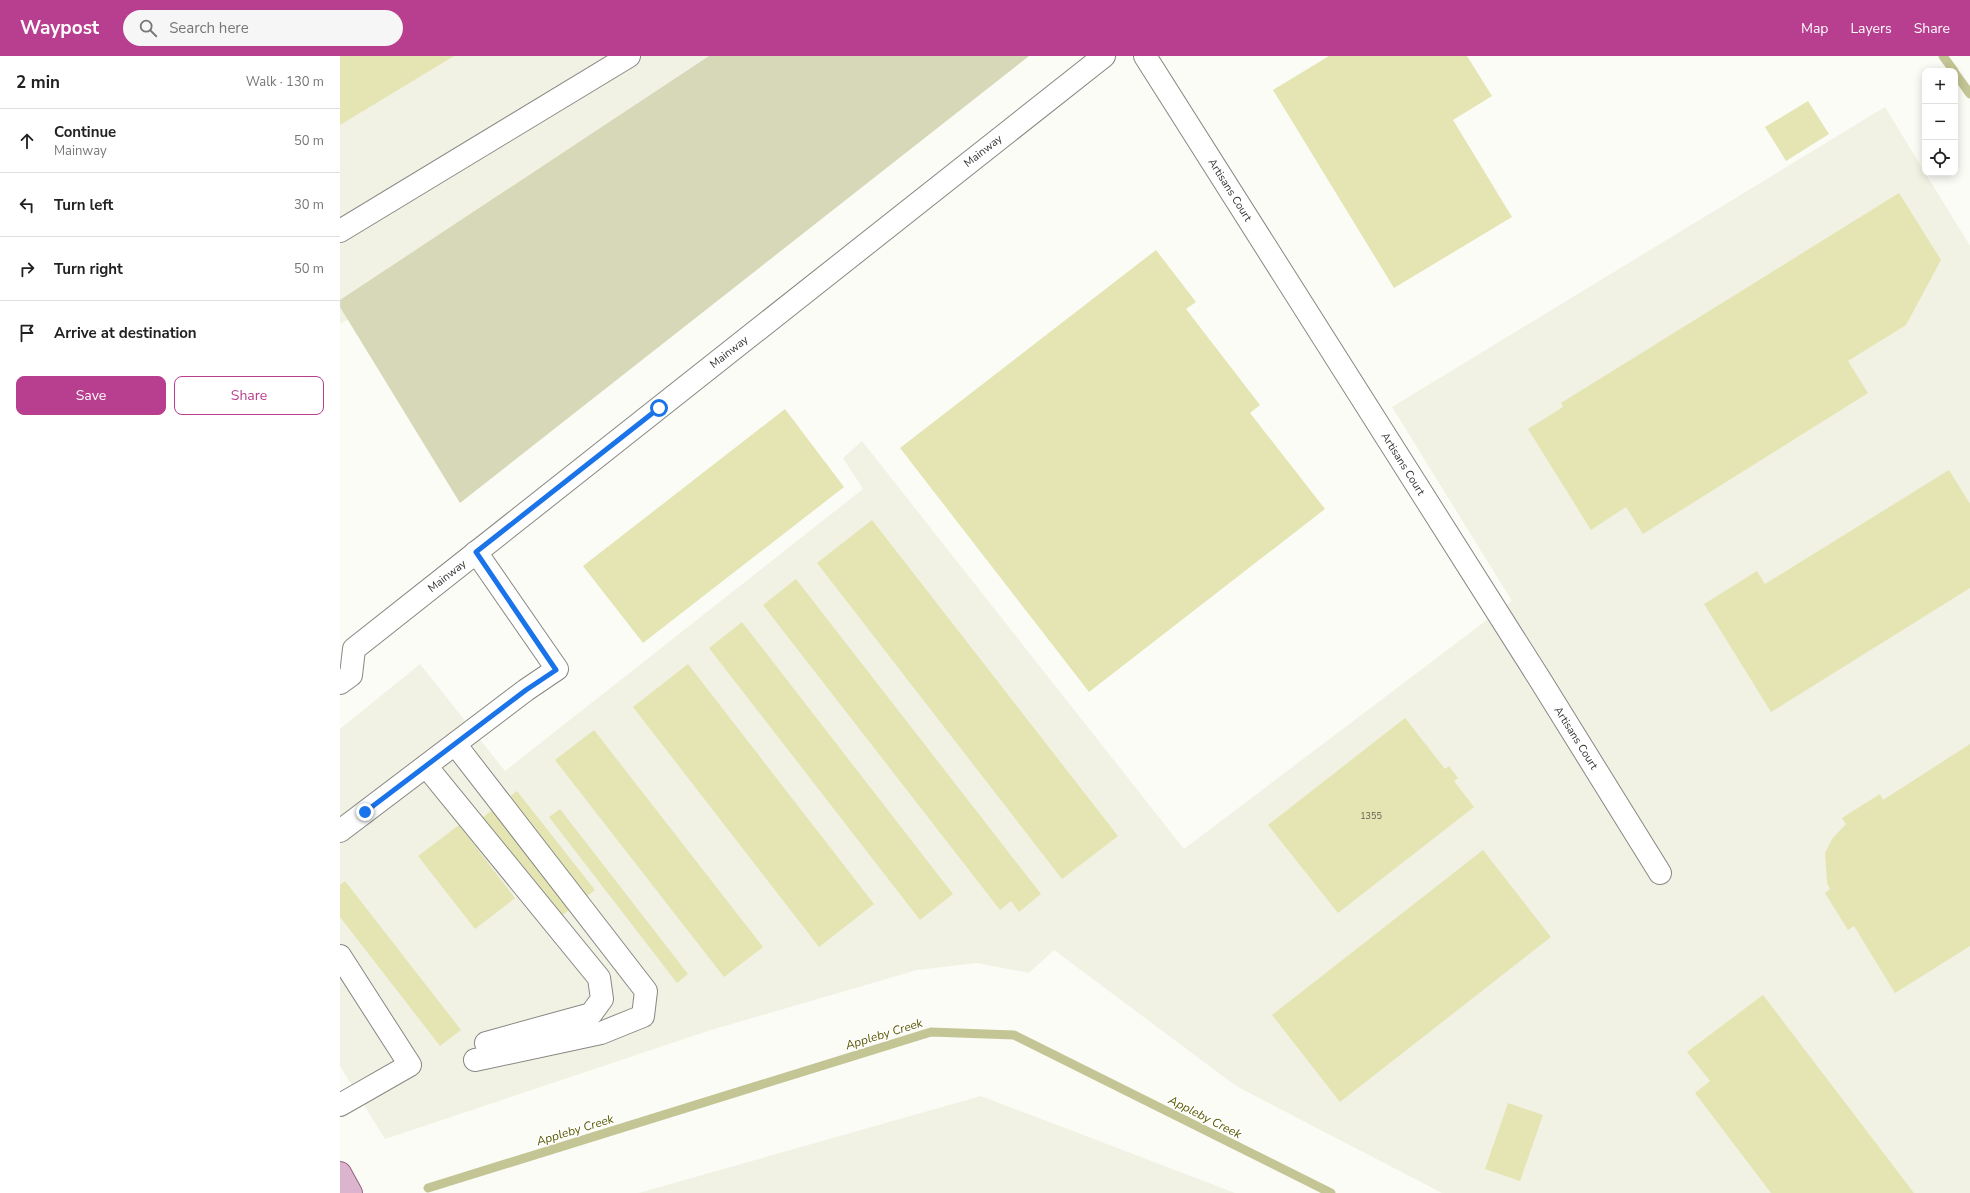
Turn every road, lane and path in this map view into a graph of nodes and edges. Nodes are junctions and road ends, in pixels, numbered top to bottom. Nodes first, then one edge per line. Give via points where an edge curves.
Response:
1 (629, 56) edge
2 (1104, 56) edge
3 (1145, 56) edge
4 (340, 231) edge
5 (476, 552) junction
6 (347, 648) edge
7 (340, 683) edge
8 (455, 744) junction
9 (426, 766) junction
10 (340, 831) edge
11 (1660, 873) dead end
12 (340, 956) edge
13 (340, 1105) edge
14 (340, 1173) edge
15 (351, 1193) edge

1 - 4 street
2 - 5 street, Mainway
3 - 11 street, Artisans Court
5 - 6 street, Mainway
5 - 8 street via 556,670
6 - 7 street, Mainway via 351,675
8 - 9 street
8 - 9 street via 646,991 643,1016 601,1033 480,1052 591,1014 602,999 600,978
9 - 10 street
12 - 13 street via 410,1065
14 - 15 main road

